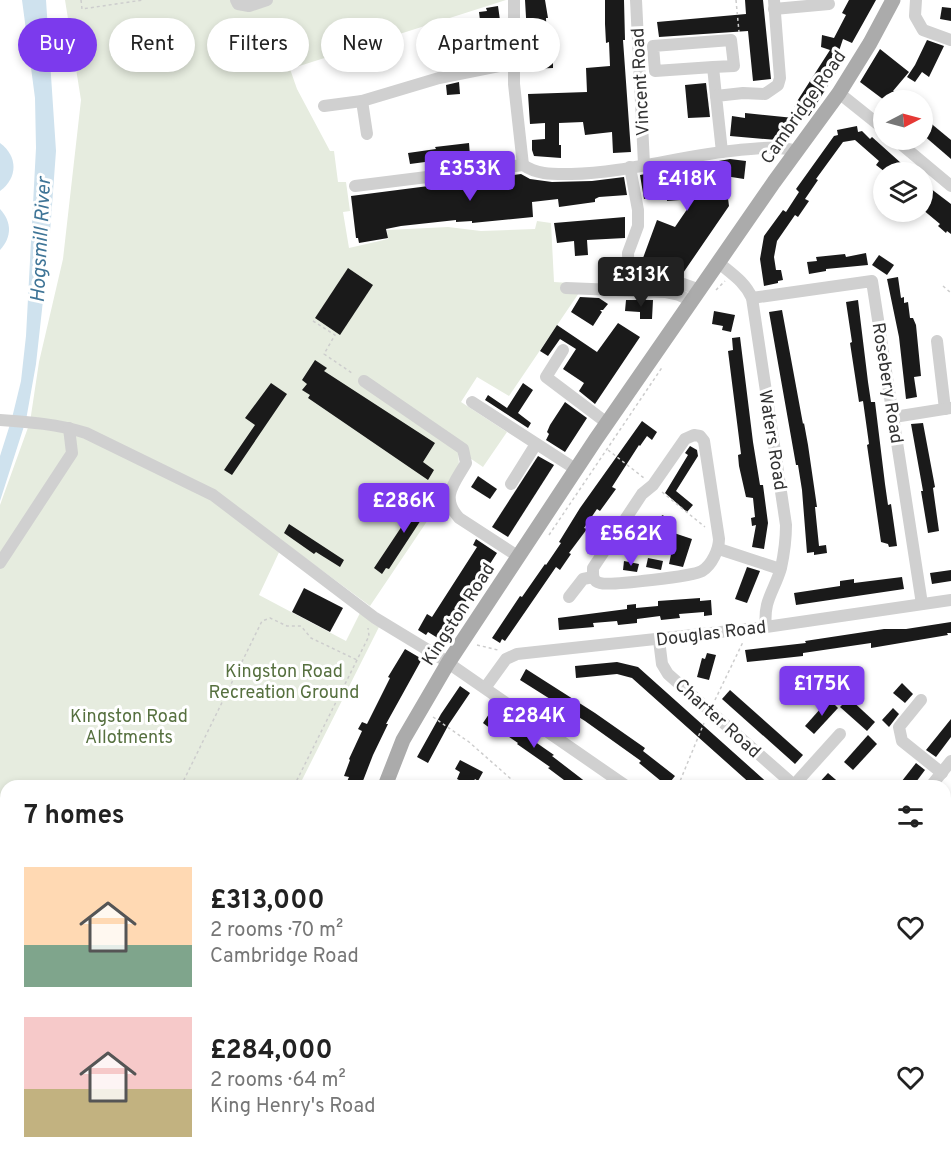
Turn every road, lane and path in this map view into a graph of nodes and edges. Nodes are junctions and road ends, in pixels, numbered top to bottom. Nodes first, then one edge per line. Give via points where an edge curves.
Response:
1 (81, 0) edge
2 (144, 0) edge
3 (236, 0) edge
4 (267, 0) edge
5 (514, 0) edge
6 (636, 0) edge
7 (736, 0) edge
8 (893, 0) edge
9 (916, 0) edge
10 (120, 2) edge
11 (829, 4) dead end
12 (774, 5) edge
13 (514, 18) edge
14 (731, 40) junction
15 (951, 40) edge
16 (713, 67) junction
17 (469, 72) edge
18 (514, 72) edge
19 (839, 93) junction
20 (716, 96) junction
21 (362, 100) junction
22 (324, 106) dead end
23 (873, 120) edge
24 (367, 134) dead end
25 (908, 150) edge
26 (798, 151) junction
27 (722, 152) junction
28 (644, 164) junction
29 (523, 165) junction
30 (630, 167) junction
31 (355, 186) dead end
32 (951, 186) edge
33 (719, 264) junction
34 (609, 282) dead end
35 (629, 283) junction
36 (943, 286) dead end
37 (566, 288) dead end
38 (951, 293) edge
39 (696, 295) junction
40 (752, 298) junction
41 (313, 321) dead end
42 (937, 341) dead end
43 (563, 350) dead end
44 (663, 367) dead end
45 (352, 373) dead end
46 (364, 381) dead end
47 (472, 402) dead end
48 (948, 409) edge
49 (894, 417) junction
50 (4, 420) edge
51 (607, 423) junction
52 (69, 428) junction
53 (536, 444) junction
54 (606, 449) junction
55 (577, 470) junction
56 (511, 484) dead end
57 (653, 485) junction
58 (550, 534) dead end
59 (719, 544) junction
60 (519, 557) junction
61 (0, 563) edge
62 (780, 569) junction
63 (593, 577) junction
64 (569, 597) dead end
65 (951, 600) edge
66 (922, 604) junction
67 (375, 618) junction
68 (765, 627) junction
69 (659, 639) junction
70 (472, 643) dead end
71 (517, 654) junction
72 (357, 660) junction
73 (448, 663) junction
74 (485, 688) junction
75 (921, 700) dead end
76 (424, 711) junction
77 (840, 734) dead end
78 (951, 761) edge
79 (942, 772) junction
80 (185, 780) edge
81 (297, 780) edge
82 (387, 780) edge
83 (512, 780) edge
84 (617, 780) edge
85 (788, 780) edge
86 (799, 780) edge
87 (936, 780) edge

1 - 10 path via 82,9
2 - 10 path
3 - 4 street via 249,6
5 - 13 street
6 - 28 street, Vincent Road
7 - 14 path via 739,39
8 - 19 main road, Cambridge Road
9 - 15 street via 915,16 924,30
11 - 12 street
12 - 20 street via 778,85 765,94
14 - 16 street via 734,66
14 - 16 street via 653,46 655,71
16 - 20 street
17 - 21 street
18 - 29 street
19 - 23 street
19 - 26 main road, Cambridge Road
20 - 27 street
21 - 22 street
21 - 24 street
25 - 32 street
26 - 27 street via 783,147
26 - 33 main road, Cambridge Road
27 - 28 street
28 - 30 street
29 - 30 street via 533,172 551,174
29 - 31 street
30 - 35 street via 638,226 628,253
33 - 39 main road, Cambridge Road
33 - 40 street via 736,277
34 - 35 street
35 - 39 street via 691,286
36 - 38 path
37 - 39 street
39 - 51 main road, Cambridge Road
40 - 49 street, Rosebery Road via 872,281
40 - 62 street, Waters Road via 786,525
41 - 45 path via 335,335 324,354
42 - 48 street
43 - 51 street via 546,377
44 - 54 path
46 - 60 street via 463,449 466,463 449,492 452,511
47 - 53 street
48 - 49 street
49 - 66 street, Rosebery Road
50 - 52 street
51 - 55 main road, Cambridge Road
52 - 61 street via 72,453
52 - 67 street via 213,495
53 - 55 street
53 - 56 street
54 - 57 path
54 - 58 path
55 - 60 main road, Kingston Road
57 - 59 path
57 - 59 street via 685,439 700,436 704,441
57 - 63 street via 642,494 598,559
59 - 62 street
59 - 63 street via 702,571 614,584 599,583
60 - 73 main road, Kingston Road
62 - 68 street, Waters Road via 766,604
63 - 64 street via 583,579
65 - 66 street, Douglas Road
66 - 68 street, Douglas Road
67 - 72 path via 368,625 369,636
67 - 73 street
68 - 69 street, Douglas Road
69 - 71 street, Douglas Road
69 - 85 street, Charter Road via 662,664 668,674
70 - 71 path
71 - 74 street via 506,659
72 - 80 path via 310,638 301,626 288,626 270,618 262,621
72 - 81 path
73 - 74 street
73 - 76 main road, Kingston Road
74 - 84 street
75 - 79 street via 899,728 902,741
76 - 82 main road, Kingston Road via 403,740
76 - 83 path via 469,742
77 - 86 street
78 - 79 street
79 - 87 street

